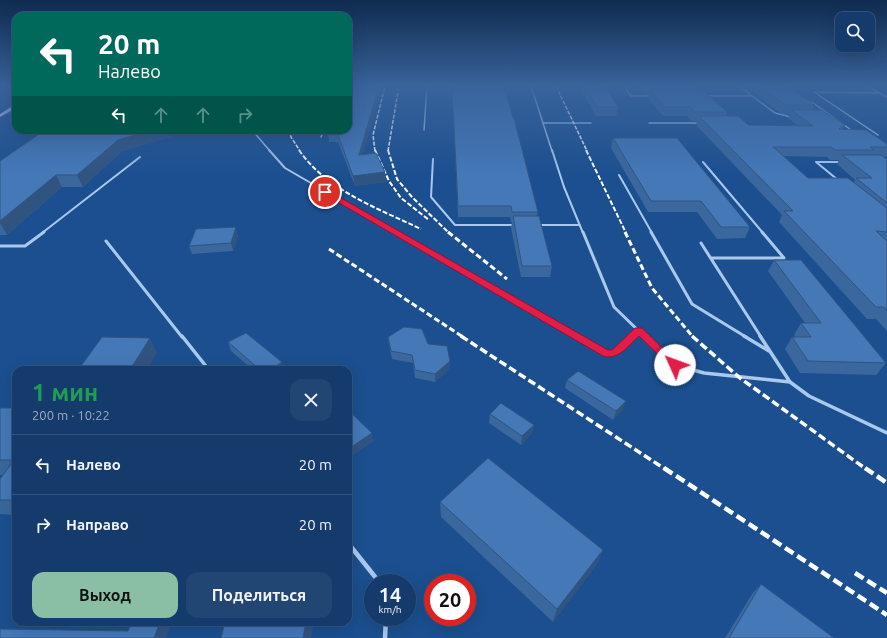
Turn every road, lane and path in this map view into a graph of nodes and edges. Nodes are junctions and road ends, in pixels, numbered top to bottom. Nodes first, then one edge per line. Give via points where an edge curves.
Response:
1 (425, 116) edge
2 (541, 116) edge
3 (780, 116) edge
4 (849, 116) edge
5 (796, 117) edge
6 (825, 117) edge
7 (833, 117) joint
8 (543, 123) junction
9 (591, 123) dead end
10 (649, 123) dead end
11 (702, 123) edge
12 (424, 130) dead end
13 (255, 134) edge
14 (322, 134) edge
15 (858, 134) edge
16 (878, 135) dead end
17 (321, 137) dead end
18 (140, 157) dead end
19 (433, 158) dead end
20 (703, 162) dead end
21 (847, 162) edge
22 (619, 175) dead end
23 (839, 182) edge
24 (517, 225) edge
25 (533, 225) edge
26 (580, 225) junction
27 (106, 241) dead end
28 (701, 243) dead end
29 (0, 246) edge
30 (711, 258) junction
31 (639, 330) junction
32 (770, 352) junction
33 (206, 366) edge
34 (790, 382) junction
35 (887, 433) edge
36 (352, 548) edge
37 (373, 574) edge
38 (386, 626) edge
39 (386, 638) edge

1 - 12 lane
2 - 8 lane
3 - 5 lane
4 - 16 lane
6 - 7 lane
7 - 15 lane
8 - 9 lane
8 - 26 lane
10 - 11 lane
13 - 31 lane via 285,168 606,354 615,353
14 - 17 lane
18 - 29 lane via 25,246
19 - 24 lane via 431,197 455,225
20 - 30 lane via 784,258
21 - 23 lane via 816,162
22 - 32 lane via 692,304
25 - 26 lane
26 - 31 lane via 614,307
27 - 33 lane
28 - 30 lane
30 - 32 lane
31 - 34 lane via 675,365 704,373
32 - 34 lane
34 - 35 lane via 809,396
36 - 37 lane
38 - 39 lane

